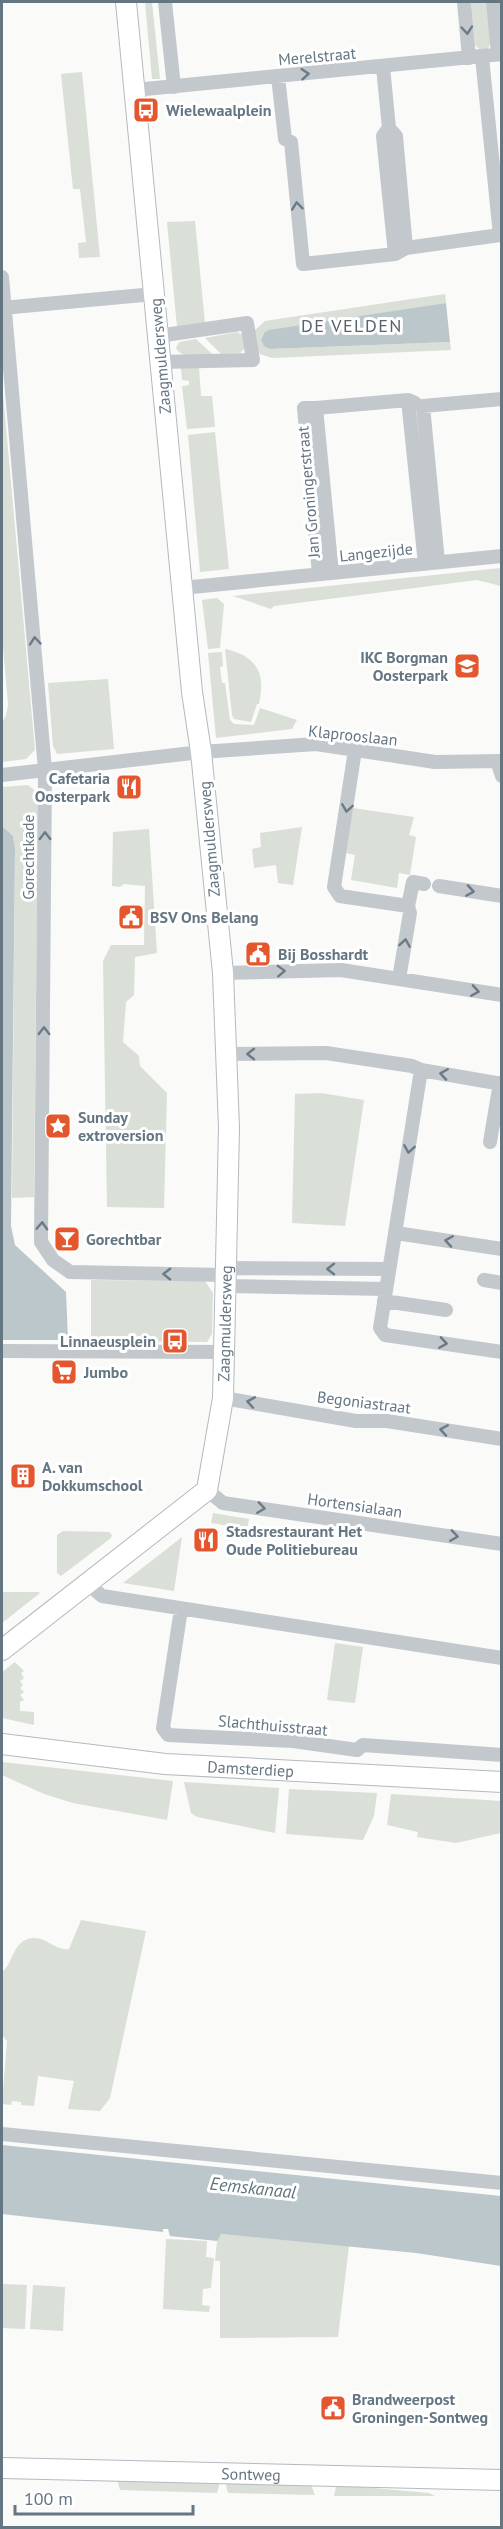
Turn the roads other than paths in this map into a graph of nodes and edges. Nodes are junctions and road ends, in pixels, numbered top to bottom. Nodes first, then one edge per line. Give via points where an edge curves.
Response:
1 (126, 2) edge
2 (165, 2) edge
3 (464, 2) edge
4 (493, 2) edge
5 (500, 54) edge
6 (476, 58) junction
7 (383, 67) junction
8 (278, 77) junction
9 (174, 87) junction
10 (135, 90) junction
11 (500, 236) edge
12 (401, 251) junction
13 (2, 277) edge
14 (154, 294) junction
15 (3, 308) edge
16 (158, 336) junction
17 (160, 362) junction
18 (501, 399) edge
19 (408, 400) junction
20 (423, 406) junction
21 (501, 556) edge
22 (431, 563) junction
23 (325, 573) junction
24 (182, 588) junction
25 (355, 750) junction
26 (201, 752) junction
27 (499, 761) edge
28 (45, 770) junction
29 (2, 775) edge
30 (501, 776) edge
31 (419, 883) dead end
32 (439, 886) dead end
33 (501, 896) edge
34 (408, 906) junction
35 (223, 972) junction
36 (399, 979) junction
37 (501, 995) edge
38 (228, 1054) junction
39 (421, 1070) junction
40 (501, 1084) edge
41 (490, 1142) dead end
42 (396, 1233) junction
43 (501, 1250) edge
44 (389, 1269) junction
45 (225, 1276) junction
46 (484, 1280) dead end
47 (501, 1283) edge
48 (385, 1295) junction
49 (446, 1310) dead end
50 (2, 1352) edge
51 (223, 1352) junction
52 (501, 1352) edge
53 (223, 1398) junction
54 (501, 1439) edge
55 (207, 1490) junction
56 (501, 1544) edge
57 (88, 1584) junction
58 (181, 1609) junction
59 (2, 1650) edge
60 (501, 1658) edge
61 (2, 1744) edge
62 (501, 1755) edge
63 (501, 1782) edge
64 (2, 2134) edge
65 (501, 2183) edge
66 (2, 2457) edge
67 (2, 2468) edge
68 (501, 2469) edge
69 (501, 2480) edge

1 - 10 street, Zaagmuldersweg
2 - 9 street
3 -> 6 street
4 - 5 street
5 - 6 street, Merelstraat
6 - 7 street, Merelstraat
6 - 11 street
8 -> 7 street, Merelstraat
7 - 12 street via 389,128 396,136
8 - 9 street, Merelstraat
12 -> 8 street via 303,264 291,142 285,139
9 - 10 street, Merelstraat
10 - 14 street, Zaagmuldersweg
11 - 12 street
13 - 15 street, Gorechtkade
14 - 15 street
14 - 16 street, Zaagmuldersweg
28 -> 15 street, Gorechtkade
16 - 17 street, Zaagmuldersweg
16 - 17 street via 247,322 253,360
17 - 24 street, Zaagmuldersweg
18 - 20 street
19 - 20 street
19 - 22 street
19 - 23 street, Jan Groningerstraat via 316,408
20 - 22 street
21 - 22 street, Langezijde
22 - 23 street, Langezijde
23 - 24 street, Langezijde
24 - 26 street, Zaagmuldersweg
25 - 26 street, Klaprooslaan via 316,744
25 - 27 street, Klaprooslaan via 435,762
25 -> 34 street via 334,888 340,896
26 - 28 street, Klaprooslaan
26 - 35 street, Zaagmuldersweg
27 - 30 street
28 - 29 street, Klaprooslaan
45 -> 28 street, Gorechtkade via 70,1272 53,1260 41,1242
31 - 34 street
32 -> 33 street
36 -> 34 street
35 -> 36 street via 341,970
35 - 38 street, Zaagmuldersweg
36 -> 37 street
39 -> 38 street via 326,1053
38 - 45 street, Zaagmuldersweg
40 -> 39 street
39 -> 42 street
40 - 41 street
43 -> 42 street
42 - 44 street
44 -> 45 street
44 - 48 street
45 - 48 street
45 - 51 street, Zaagmuldersweg
46 - 47 street
48 - 49 street
48 -> 52 street via 380,1329 385,1335
50 - 51 street
51 - 53 street, Zaagmuldersweg
54 -> 53 street, Begoniastraat via 387,1421 356,1421
53 - 55 street, Zaagmuldersweg
55 -> 56 street, Hortensialaan via 223,1503
55 - 57 street
57 - 58 street via 102,1596
57 - 59 street
58 - 60 street
58 - 62 street, Slachthuisstraat via 163,1728 168,1735 294,1741 357,1750 363,1745
61 - 63 street, Damsterdiep via 165,1764
64 - 65 street
66 - 68 street, Sontweg
67 - 69 street, Sontweg

